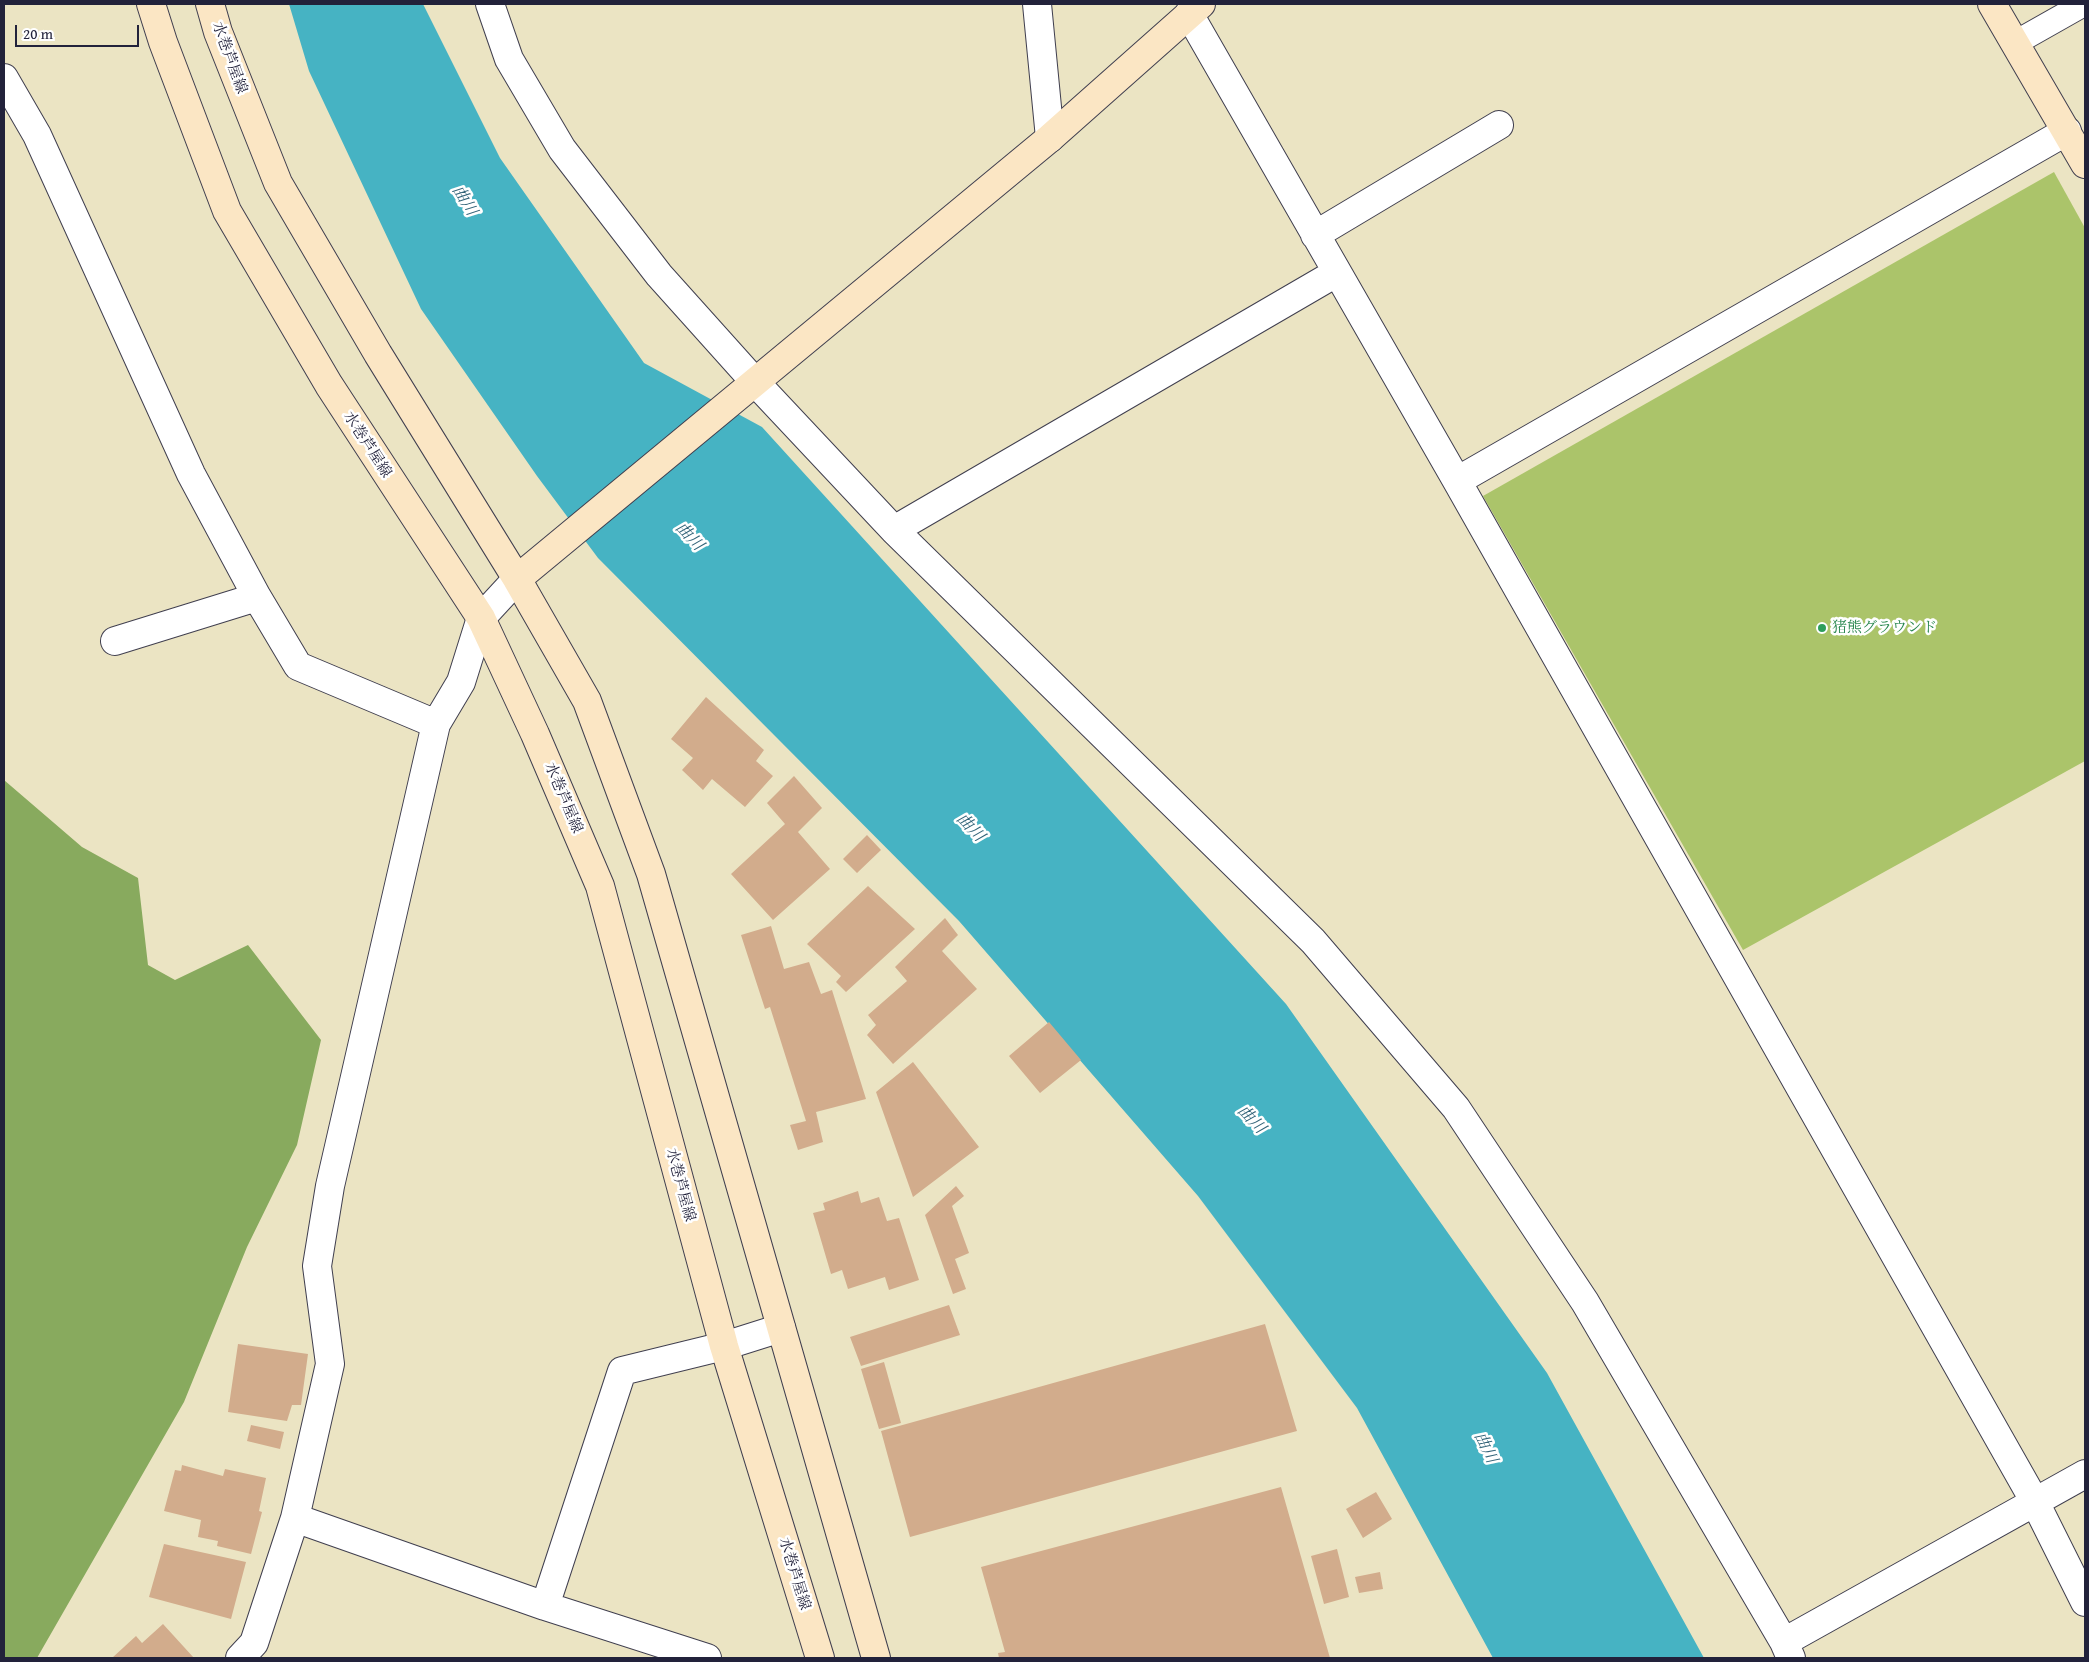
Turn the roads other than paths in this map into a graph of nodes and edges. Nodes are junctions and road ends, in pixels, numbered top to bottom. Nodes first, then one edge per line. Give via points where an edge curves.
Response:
1 (151, 4) edge
2 (210, 4) edge
3 (490, 4) edge
4 (1036, 4) edge
5 (1992, 4) edge
6 (2084, 4) edge
7 (1195, 9) edge
8 (2015, 43) junction
9 (4, 78) edge
10 (1498, 125) dead end
11 (2067, 131) junction
12 (1050, 138) junction
13 (2085, 164) edge
14 (1315, 235) junction
15 (1336, 273) junction
16 (747, 388) junction
17 (1457, 481) junction
18 (894, 530) junction
19 (516, 579) junction
20 (257, 598) junction
21 (481, 618) junction
22 (115, 641) dead end
23 (436, 724) junction
24 (781, 1328) junction
25 (724, 1346) junction
26 (2085, 1474) edge
27 (2035, 1502) junction
28 (296, 1518) junction
29 (2085, 1602) edge
30 (545, 1606) junction
31 (1788, 1650) edge
32 (240, 1658) edge
33 (707, 1658) edge
34 (820, 1658) edge
35 (876, 1658) edge

1 - 21 main road, 水巻芦屋線 via 227,211 328,385
2 - 19 main road, 水巻芦屋線 via 278,183
3 - 16 street via 509,58 562,148
4 - 12 street
5 - 8 main road
6 - 8 lane
7 - 12 main road
7 - 14 street
8 - 11 main road
9 - 20 street via 38,135 191,474
10 - 14 street
11 - 13 main road
11 - 17 street
12 - 16 main road
14 - 15 street
15 - 17 street
15 - 18 street
16 - 18 street
16 - 19 main road
17 - 27 street
18 - 31 street via 1313,941 1456,1108 1585,1302
19 - 21 street
19 - 24 main road, 水巻芦屋線 via 587,701 651,874
20 - 22 street
20 - 23 street via 298,666
21 - 23 street via 461,682
21 - 25 main road, 水巻芦屋線 via 600,886
23 - 28 street via 330,1186 317,1266 330,1364
24 - 25 street
24 - 35 main road, 水巻芦屋線
25 - 30 street via 622,1371
25 - 34 main road, 水巻芦屋線
26 - 27 street
27 - 29 street
27 - 31 street
28 - 30 street
28 - 32 street via 254,1643
30 - 33 street

